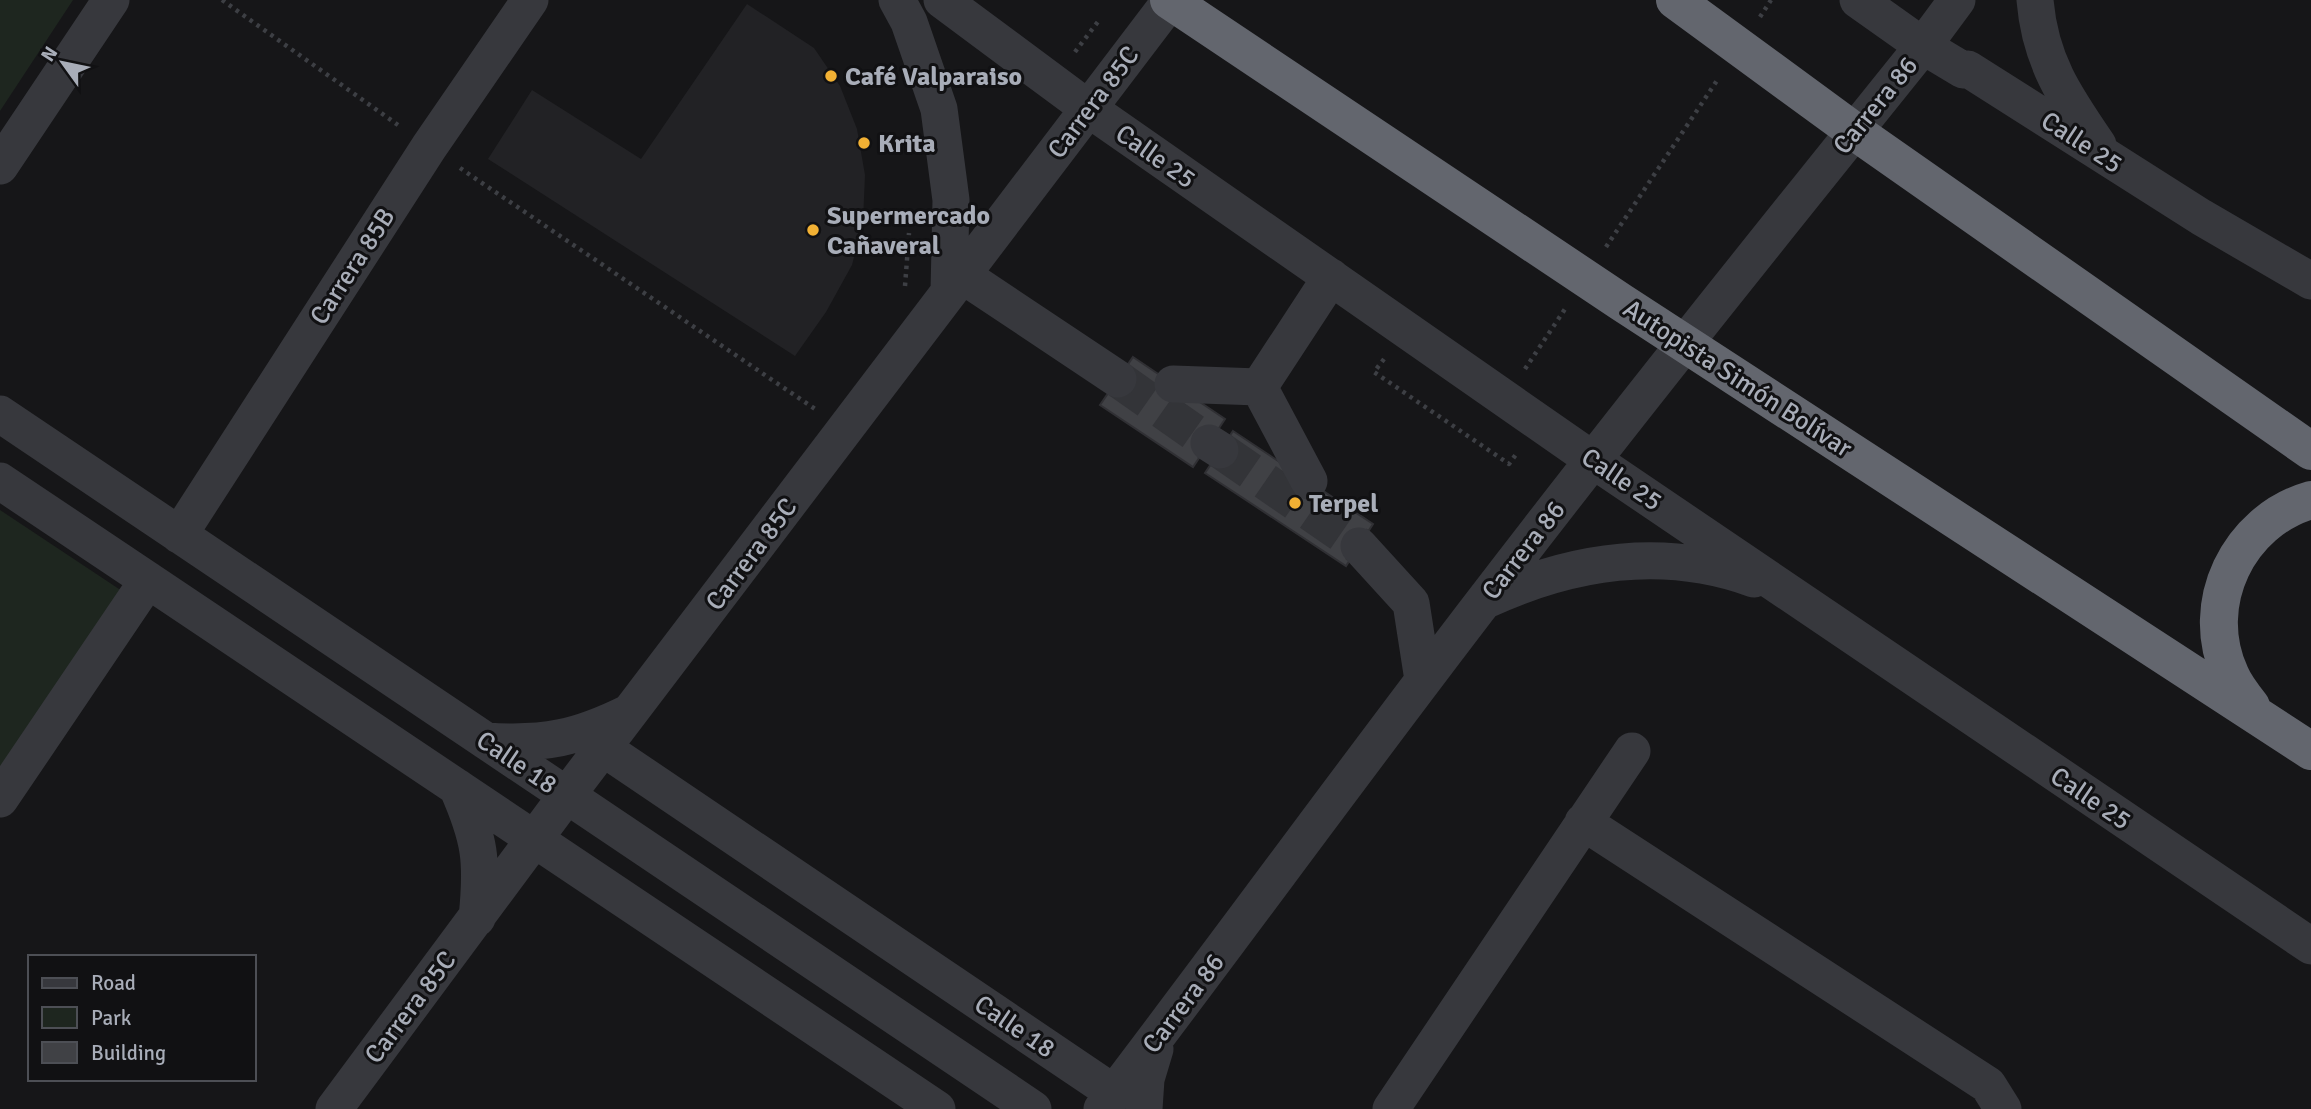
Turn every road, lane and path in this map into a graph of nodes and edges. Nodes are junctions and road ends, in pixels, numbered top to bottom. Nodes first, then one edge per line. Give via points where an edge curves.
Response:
1 (111, 0) edge
2 (222, 0) edge
3 (530, 0) edge
4 (897, 0) edge
5 (942, 0) edge
6 (1170, 0) edge
7 (1675, 0) edge
8 (1858, 0) edge
9 (1957, 0) edge
10 (2035, 0) edge
11 (1100, 19) dead end
12 (1923, 46) junction
13 (1075, 52) dead end
14 (1088, 108) junction
15 (1854, 131) junction
16 (429, 147) junction
17 (2106, 158) junction
18 (0, 166) edge
19 (909, 232) dead end
20 (1331, 277) junction
21 (2311, 281) edge
22 (956, 283) junction
23 (904, 289) dead end
24 (1685, 342) junction
25 (1118, 379) tunnel mouth
26 (1173, 384) dead end
27 (1259, 387) junction
28 (823, 398) dead end
29 (0, 414) edge
30 (2311, 451) edge
31 (1593, 460) junction
32 (0, 481) edge
33 (1309, 481) dead end
34 (2311, 500) edge
35 (179, 535) junction
36 (1359, 546) tunnel mouth
37 (148, 580) junction
38 (1788, 593) junction
39 (1483, 601) junction
40 (1423, 680) junction
41 (631, 711) junction
42 (2267, 721) junction
43 (486, 741) junction
44 (603, 748) junction
45 (1632, 751) dead end
46 (2311, 751) edge
47 (457, 787) junction
48 (567, 795) junction
49 (0, 799) edge
50 (1583, 822) junction
51 (534, 839) junction
52 (477, 918) junction
53 (2311, 946) edge
54 (1995, 1097) edge
55 (1120, 1104) edge
56 (334, 1109) edge
57 (937, 1109) edge
58 (1033, 1109) edge
59 (1391, 1109) edge
60 (2024, 1109) edge

1 - 18 street
2 - 16 path
3 - 16 street, Carrera 85B
4 - 22 street via 939,109
5 - 14 street, Calle 25
6 - 14 street, Carrera 85C
6 - 24 highway, Autopista Simón Bolívar
7 - 15 highway
8 - 12 street, Calle 25
9 - 12 street, Carrera 86
10 - 17 street via 2045,51 2059,88
11 - 13 path
12 - 15 street, Carrera 86
12 - 17 street, Calle 25 via 1968,69
14 - 20 street, Calle 25
14 - 22 street, Carrera 85C
15 - 24 street, Carrera 86
15 - 30 highway
16 - 28 path via 815,409
16 - 35 street, Carrera 85B
17 - 21 street, Calle 25
19 - 23 path
20 - 27 street
20 - 31 street, Calle 25
22 - 25 street
22 - 41 street, Carrera 85C
24 - 31 street, Carrera 86
24 - 42 highway, Autopista Simón Bolívar
26 - 27 street
27 - 33 street
29 - 35 street, Calle 18
31 - 38 street, Calle 25
31 - 39 street, Carrera 86
32 - 37 street, Calle 18
34 - 42 highway via 2290,507 2258,530 2234,561 2220,598 2220,637 2230,675
35 - 43 street, Calle 18
36 - 40 street via 1411,603
37 - 47 street, Calle 18
37 - 49 street
38 - 39 street via 1710,567 1628,561 1553,573
38 - 53 street, Calle 25
39 - 40 street, Carrera 86
40 - 55 street, Carrera 86 via 1168,1023 1146,1079
41 - 43 street via 561,739 523,744
41 - 44 street, Carrera 85C
42 - 46 highway, Autopista Simón Bolívar
43 - 48 street, Calle 18
44 - 48 street, Carrera 85C
44 - 55 street, Calle 18
45 - 50 street
47 - 51 street, Calle 18
47 - 52 street via 480,853
48 - 51 street, Carrera 85C
48 - 58 street, Calle 18
50 - 54 street
50 - 59 street
51 - 52 street, Carrera 85C
51 - 57 street, Calle 18
52 - 56 street, Carrera 85C
54 - 60 street

